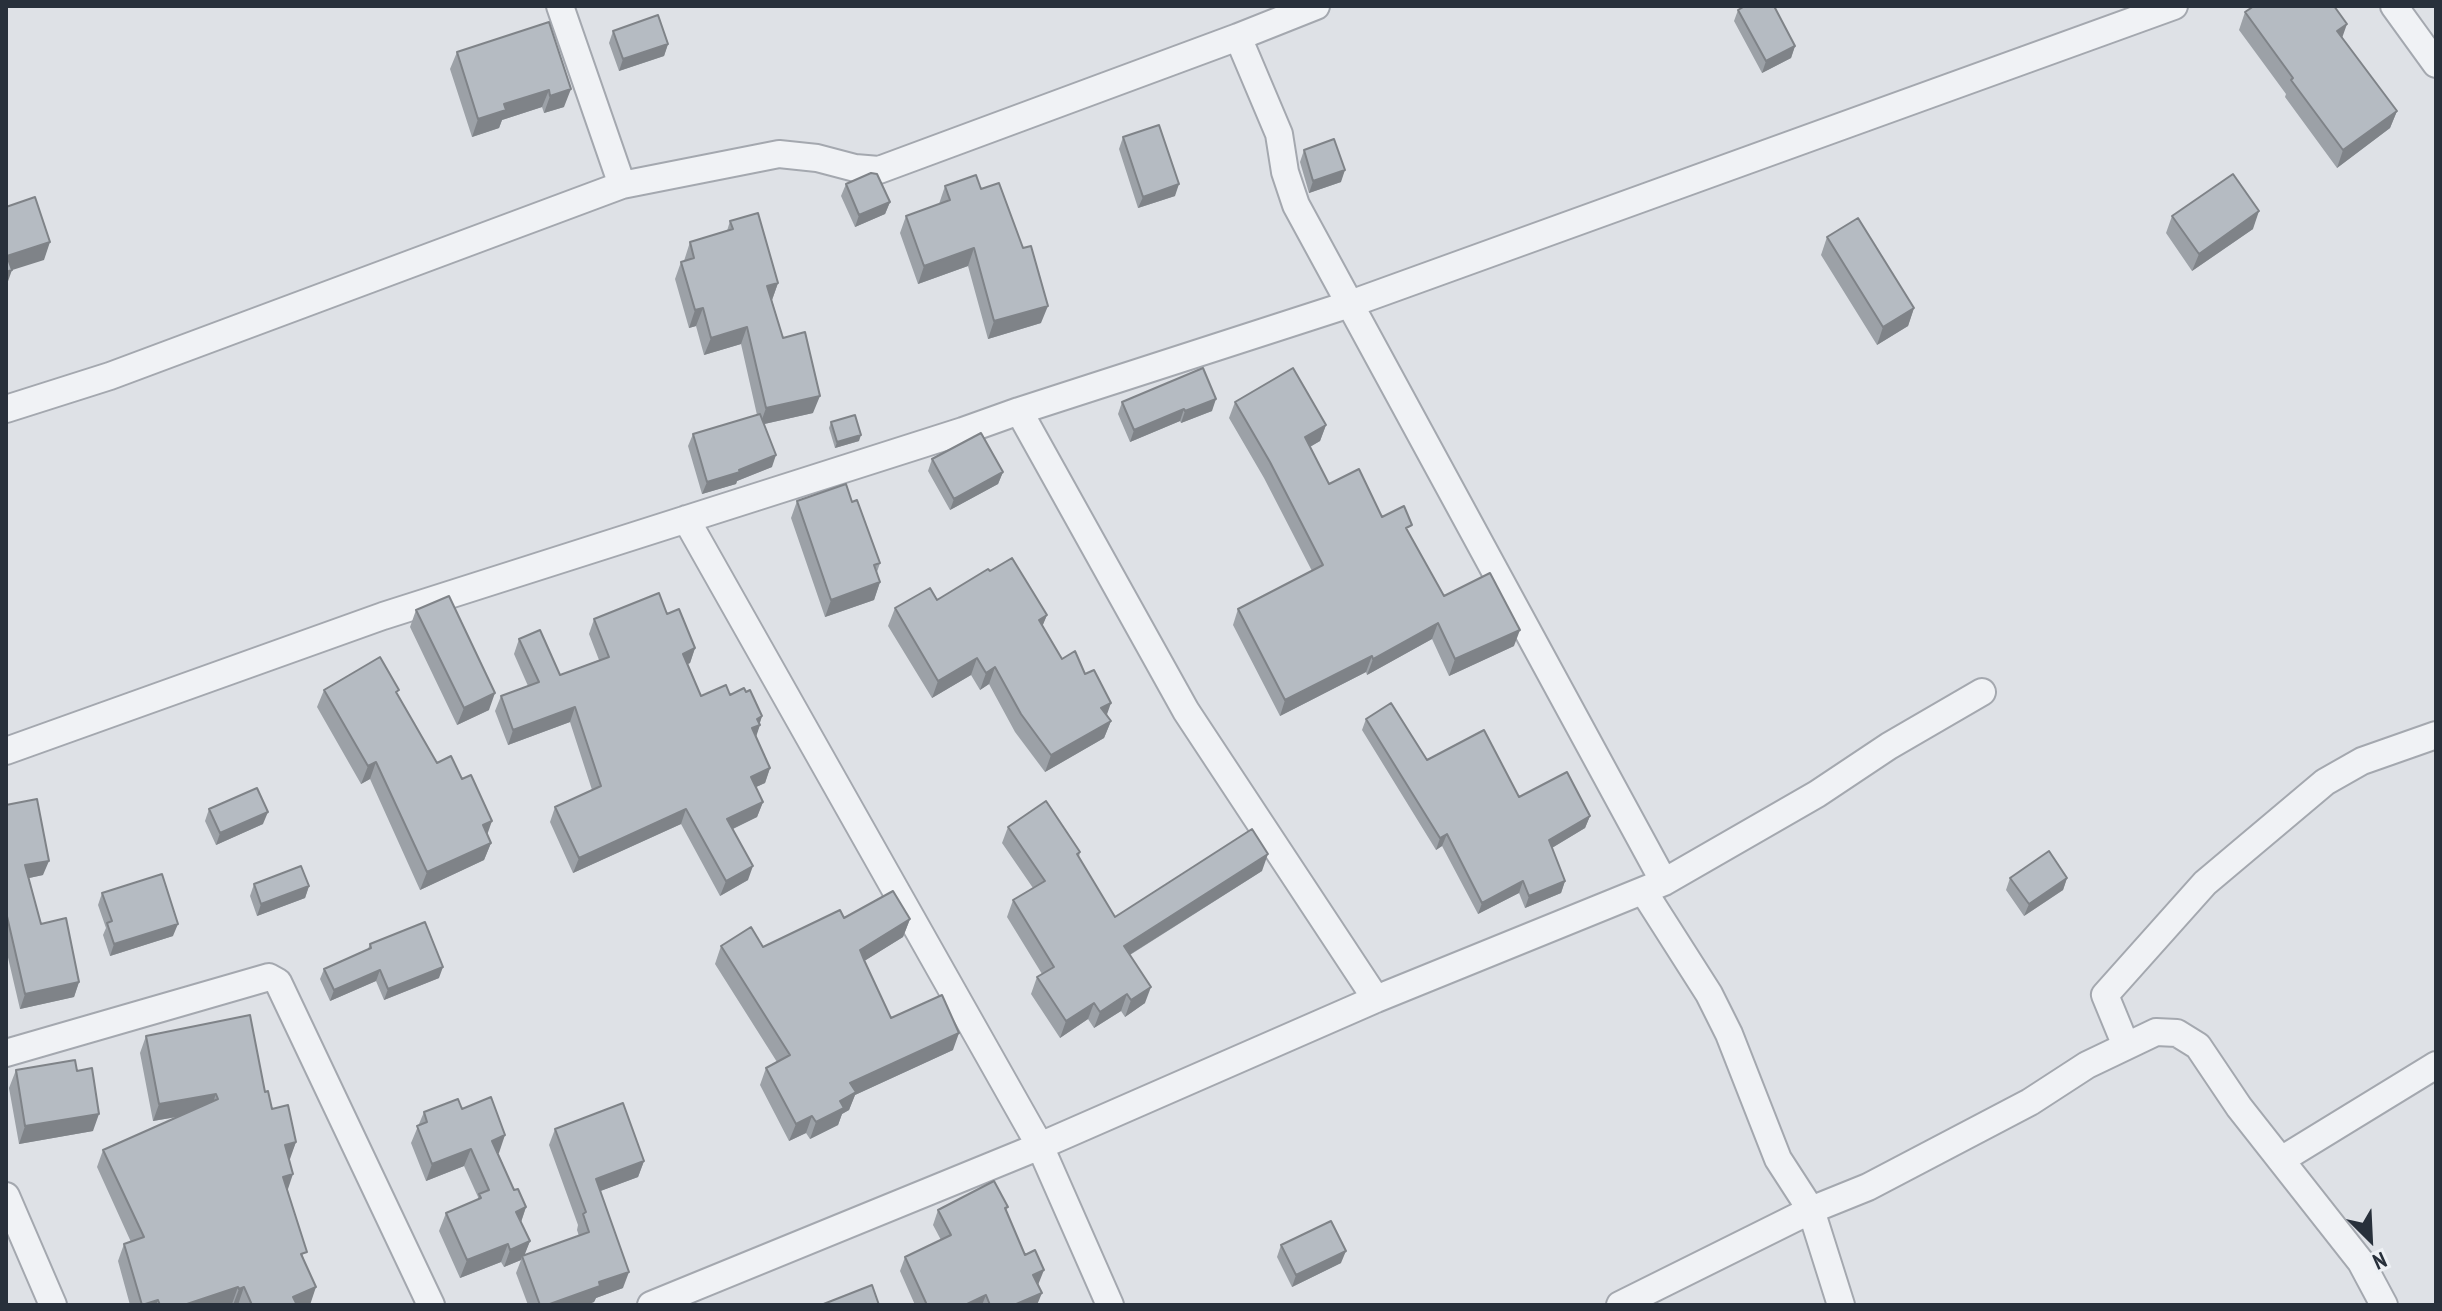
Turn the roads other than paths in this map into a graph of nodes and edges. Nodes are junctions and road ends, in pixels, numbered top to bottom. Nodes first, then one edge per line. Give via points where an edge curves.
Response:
1 (560, 6) edge
2 (1316, 6) edge
3 (2174, 6) edge
4 (2394, 6) edge
5 (1238, 37) junction
6 (2436, 64) edge
7 (622, 185) junction
8 (1350, 304) junction
9 (6, 409) edge
10 (1019, 411) junction
11 (686, 519) junction
12 (1982, 692) dead end
13 (2436, 735) edge
14 (6, 751) edge
15 (1654, 887) junction
16 (1376, 999) junction
17 (2126, 1046) junction
18 (6, 1053) edge
19 (2436, 1065) edge
20 (1040, 1146) junction
21 (2281, 1160) junction
22 (6, 1196) edge
23 (1811, 1210) junction
24 (53, 1305) edge
25 (431, 1305) edge
26 (651, 1305) edge
27 (1110, 1305) edge
28 (1620, 1305) edge
29 (1841, 1305) edge
30 (2384, 1305) edge

1 - 7 street
2 - 5 street
3 - 8 street
4 - 6 street
5 - 7 street via 879,170 779,154
5 - 8 street via 1279,134 1296,205
7 - 9 street via 110,376
8 - 10 street
8 - 15 street
10 - 11 street
10 - 16 street via 1186,711
11 - 14 street via 383,616
11 - 20 street
12 - 15 street
13 - 17 street via 2362,761 2325,782 2205,883 2105,995
15 - 16 street
15 - 23 street via 1729,1034 1778,1159
16 - 20 street
17 - 21 street via 2156,1032 2177,1033 2198,1046
17 - 23 street via 1868,1187
18 - 25 street via 269,977 278,982
19 - 21 street
20 - 26 street
20 - 27 street
21 - 30 street via 2361,1262
22 - 24 street
23 - 28 street
23 - 29 street

